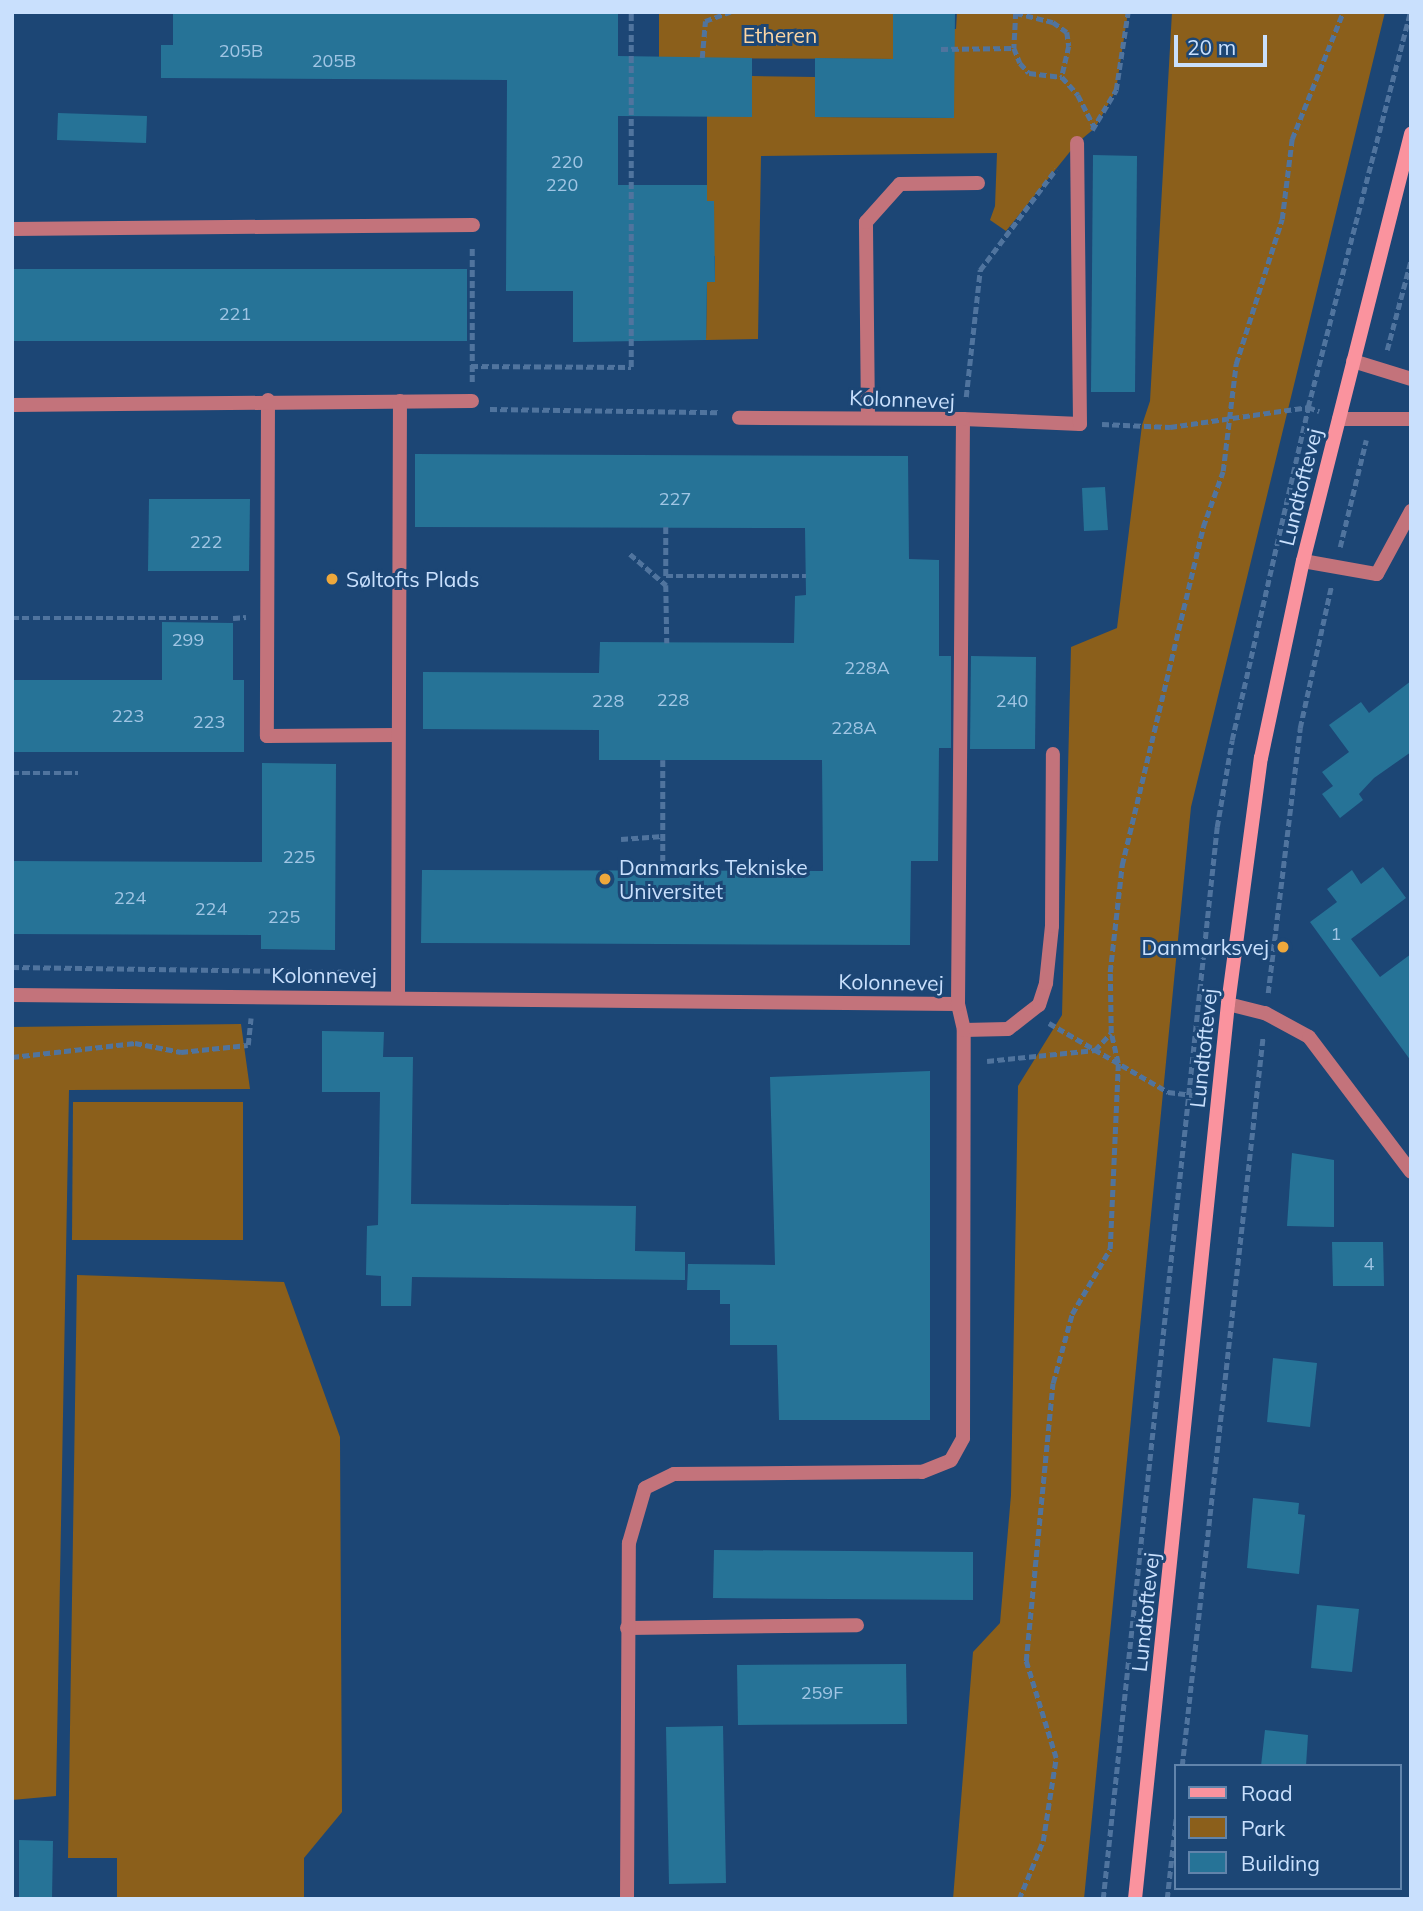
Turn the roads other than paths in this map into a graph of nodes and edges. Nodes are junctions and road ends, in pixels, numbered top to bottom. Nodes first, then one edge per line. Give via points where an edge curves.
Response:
1 (1411, 133) edge
2 (1077, 143) road end
3 (978, 183) dead end
4 (473, 225) road end
5 (12, 229) edge
6 (1353, 361) junction
7 (1411, 379) edge
8 (268, 400) junction
9 (400, 401) junction
10 (472, 401) road end
11 (12, 405) edge
12 (739, 418) road end
13 (867, 418) junction
14 (964, 419) junction
15 (1339, 419) junction
16 (1411, 419) edge
17 (1411, 511) edge
18 (1303, 561) junction
19 (398, 735) junction
20 (1053, 754) dead end
21 (12, 995) edge
22 (398, 996) junction
23 (958, 1004) junction
24 (1228, 1004) junction
25 (964, 1030) junction
26 (1411, 1172) edge
27 (856, 1625) dead end
28 (627, 1628) junction
29 (627, 1899) edge
30 (1135, 1899) edge

1 - 6 street, Lundtoftevej
2 - 14 street via 1080,424
3 - 13 street via 900,184 866,222
4 - 5 street
6 - 7 street
6 - 15 street, Lundtoftevej
8 - 9 street
8 - 11 street
8 - 19 street via 267,736
9 - 10 street
9 - 19 street
12 - 13 street, Kolonnevej
13 - 14 street, Kolonnevej
14 - 23 street, Kolonnevej
15 - 16 street
15 - 18 street, Lundtoftevej
17 - 18 street via 1377,574
18 - 24 street, Lundtoftevej via 1261,758
19 - 22 street
20 - 25 street via 1052,926 1039,1005 1008,1029
21 - 22 street, Kolonnevej
22 - 23 street, Kolonnevej
23 - 25 street
24 - 26 street via 1265,1013 1309,1037
24 - 30 street, Lundtoftevej
25 - 28 street via 963,1438 951,1460 922,1472 674,1474 645,1488 629,1543
27 - 28 street
28 - 29 street

